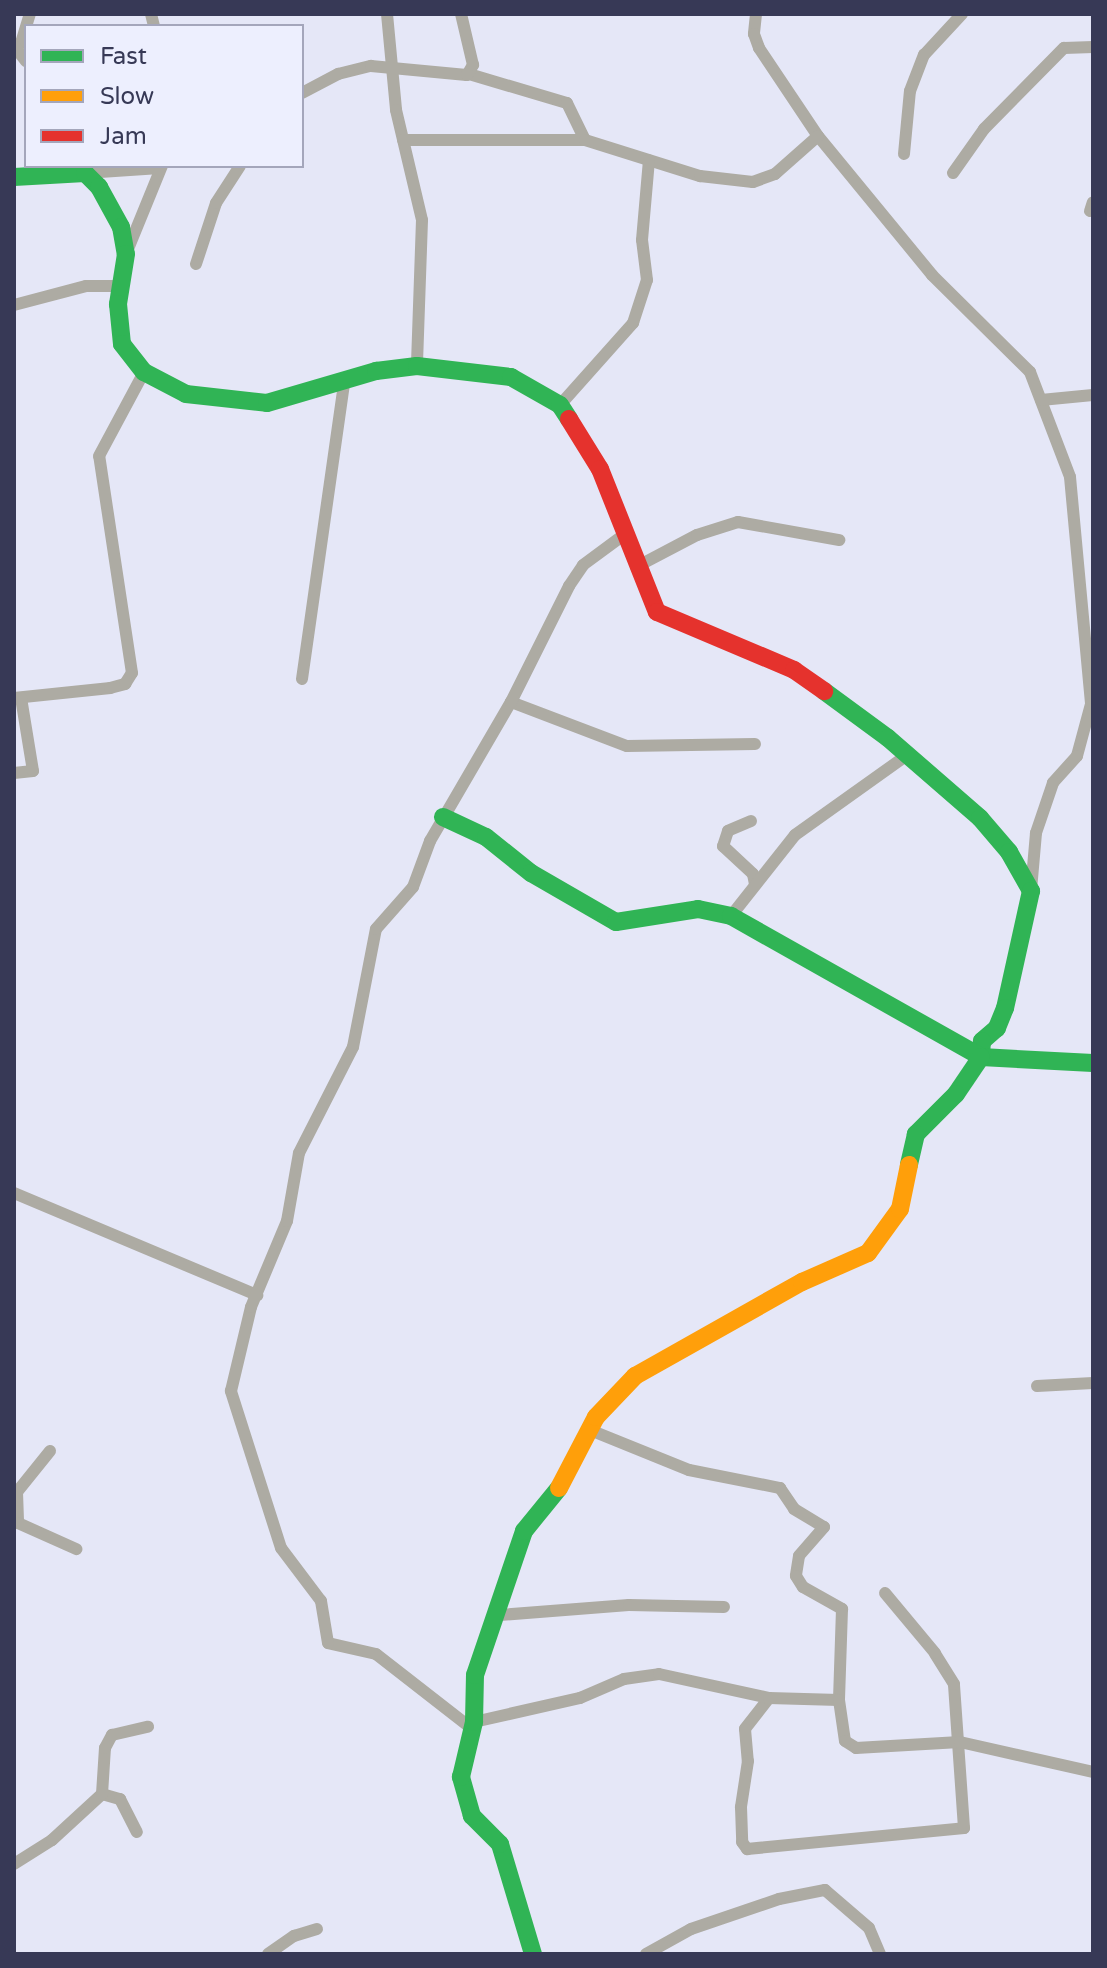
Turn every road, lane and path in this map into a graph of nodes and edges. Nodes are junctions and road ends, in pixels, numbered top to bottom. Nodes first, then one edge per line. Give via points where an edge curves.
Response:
1 (387, 14) edge
2 (461, 14) edge
3 (756, 14) edge
4 (962, 14) edge
5 (24, 27) edge
6 (15, 47) edge
7 (1093, 47) edge
8 (393, 67) junction
9 (469, 74) junction
10 (304, 92) edge
11 (818, 136) junction
12 (403, 140) junction
13 (585, 140) junction
14 (904, 154) dead end
15 (649, 160) junction
16 (122, 168) edge
17 (161, 168) edge
18 (239, 168) edge
19 (83, 169) edge
20 (953, 173) dead end
21 (14, 177) edge
22 (126, 254) junction
23 (196, 264) dead end
24 (121, 286) junction
25 (14, 305) edge
26 (417, 366) junction
27 (144, 372) junction
28 (344, 383) junction
29 (1093, 395) edge
30 (1041, 400) junction
31 (560, 405) junction
32 (625, 534) junction
33 (839, 540) dead end
34 (636, 567) junction
35 (302, 679) dead end
36 (17, 698) edge
37 (511, 702) junction
38 (755, 744) dead end
39 (907, 755) junction
40 (14, 773) edge
41 (443, 817) junction
42 (751, 821) dead end
43 (755, 884) junction
44 (1031, 891) junction
45 (731, 916) junction
46 (981, 1057) junction
47 (1093, 1063) edge
48 (14, 1193) edge
49 (257, 1295) junction
50 (1093, 1383) edge
51 (1037, 1386) dead end
52 (590, 1430) junction
53 (50, 1451) dead end
54 (18, 1523) junction
55 (14, 1539) edge
56 (76, 1549) dead end
57 (885, 1593) dead end
58 (724, 1607) dead end
59 (500, 1615) junction
60 (769, 1698) junction
61 (839, 1700) junction
62 (472, 1725) junction
63 (148, 1727) dead end
64 (960, 1742) junction
65 (1093, 1772) edge
66 (102, 1794) junction
67 (137, 1832) dead end
68 (14, 1864) edge
69 (317, 1929) dead end
70 (268, 1954) edge
71 (533, 1954) edge
72 (646, 1954) edge
73 (880, 1954) edge

1 - 8 street
2 - 9 street via 473,65
3 - 11 street via 759,48
4 - 14 street via 924,55 910,91
5 - 6 street
7 - 20 street via 1064,48 984,129
8 - 9 street
8 - 10 street via 349,71
8 - 12 street
9 - 13 street via 567,103
11 - 15 street via 775,174 753,182 700,176
11 - 30 street via 932,275 1030,372
12 - 13 street
12 - 26 street via 422,220
13 - 15 street
15 - 31 street via 642,240 647,280 633,323
16 - 19 street
17 - 22 street
18 - 23 street via 212,211
19 - 21 street
19 - 22 street via 109,201
22 - 24 street
24 - 25 street via 86,286
24 - 27 street via 117,321 122,344
26 - 28 street via 376,371
26 - 31 street via 511,377
27 - 28 street via 186,394 253,402 291,399
27 - 36 street via 99,456 132,673 125,684 110,688
28 - 35 street
29 - 30 street
30 - 44 street via 1070,477 1091,704 1077,756 1053,783 1040,821
31 - 32 street via 585,439
32 - 34 street
32 - 37 street via 583,565
33 - 34 street via 738,522 689,539
34 - 39 street via 657,612 794,670
36 - 40 street via 33,771
37 - 38 street via 627,746
37 - 41 street
39 - 43 street via 821,812 776,854
39 - 44 street via 980,818 1009,852
41 - 45 street via 486,837 531,873 608,919 698,909
41 - 49 street via 413,887 387,913 369,945 353,1047 304,1138 293,1171 287,1221
42 - 43 street via 728,831 723,846 753,874
43 - 45 street
44 - 46 street via 1005,1008 997,1028 982,1041
45 - 46 street
46 - 47 street
46 - 52 street via 956,1094 916,1134 895,1222 868,1253 802,1282 635,1376
48 - 49 street
49 - 62 street via 232,1401 254,1452 284,1558 325,1610 328,1643 376,1654
50 - 51 street
52 - 59 street via 572,1471 524,1531
52 - 61 street via 689,1470 780,1488 794,1509 824,1527 799,1556 796,1576 803,1587 842,1609
53 - 54 street via 17,1492
54 - 55 street
54 - 56 street
57 - 64 street via 954,1684
58 - 59 street via 629,1605
59 - 62 street via 475,1675
60 - 61 street
60 - 62 street via 659,1674
60 - 64 street via 745,1729 741,1822 742,1842 751,1850 964,1828
61 - 64 street via 845,1741 856,1748
62 - 71 street via 461,1777 464,1800 472,1816 497,1839
63 - 66 street via 107,1740
64 - 65 street
66 - 67 street via 120,1799
66 - 68 street via 52,1840
69 - 70 street via 294,1936
72 - 73 street via 691,1929 779,1899 825,1890 869,1928

